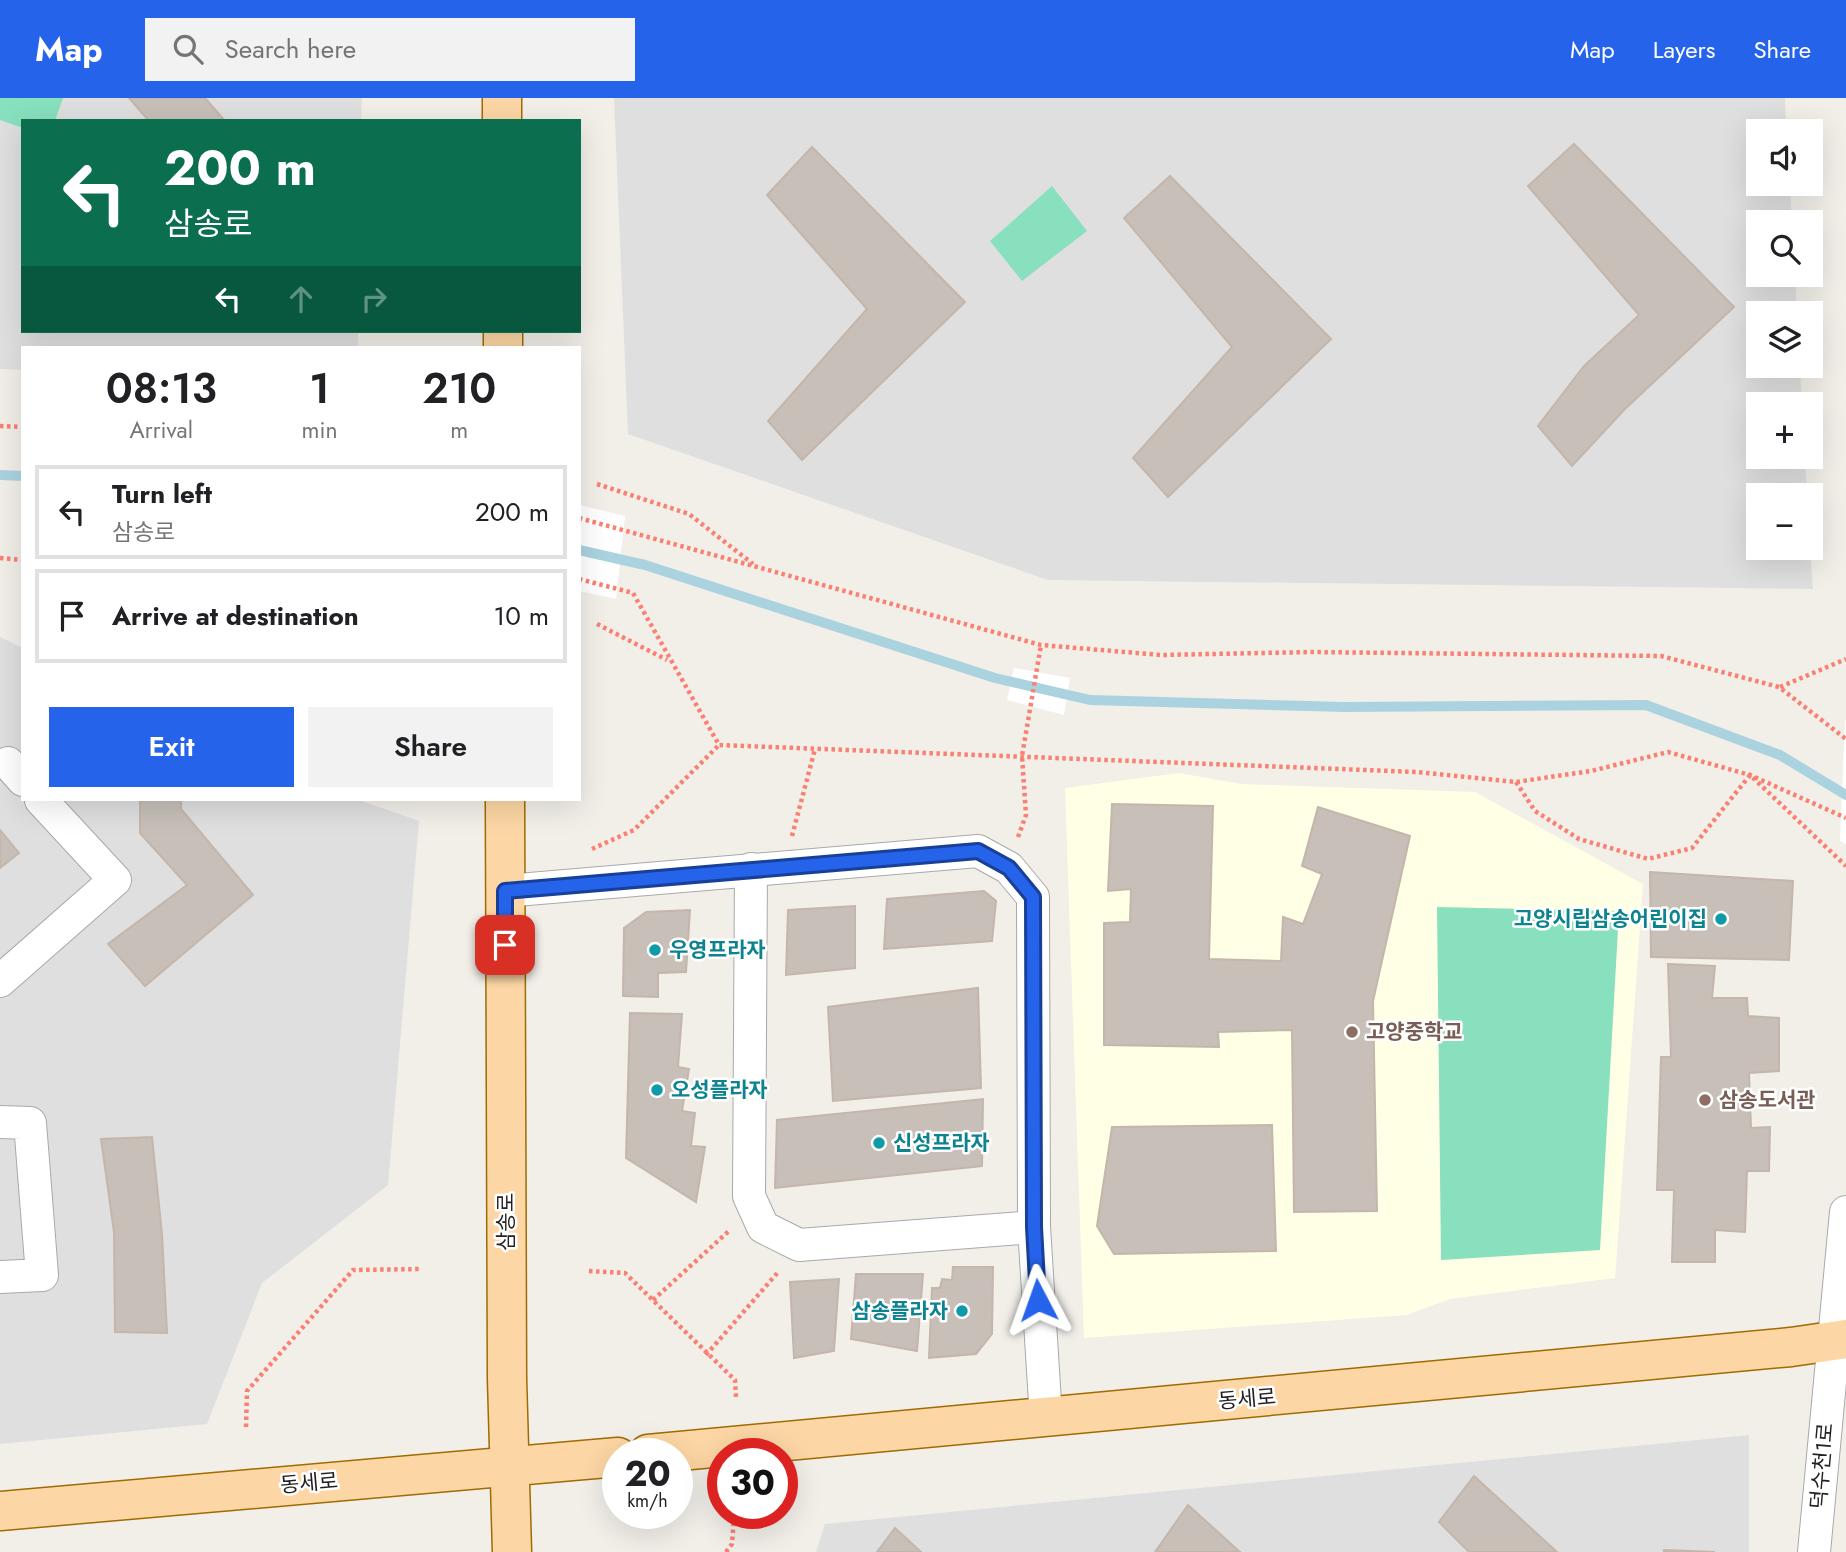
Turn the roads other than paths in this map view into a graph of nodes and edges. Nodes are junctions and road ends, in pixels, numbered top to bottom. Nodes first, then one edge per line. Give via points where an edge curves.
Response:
1 (502, 98) edge
2 (502, 119) edge
3 (42, 801) edge
4 (505, 801) edge
5 (751, 869) junction
6 (505, 891) junction
7 (0, 981) edge
8 (0, 1122) edge
9 (1846, 1212) edge
10 (1034, 1227) junction
11 (0, 1277) edge
12 (1840, 1339) edge
13 (1046, 1418) junction
14 (693, 1450) edge
15 (602, 1458) edge
16 (510, 1467) junction
17 (0, 1511) edge
18 (512, 1552) edge
19 (1814, 1552) edge

1 - 2 main road
3 - 7 street via 115,880
4 - 6 main road, 삼송로
5 - 6 street
5 - 10 street via 978,851 1009,868 1033,897
5 - 10 street via 749,1196 763,1227 799,1245
6 - 16 main road, 삼송로
8 - 11 street via 30,1123 43,1275
9 - 12 street, 덕수천1로
10 - 13 street
12 - 13 main road, 동세로 via 1777,1349
12 - 19 street, 덕수천1로
13 - 14 main road, 동세로
15 - 16 main road, 동세로
16 - 17 main road, 동세로
16 - 18 main road, 삼송로

